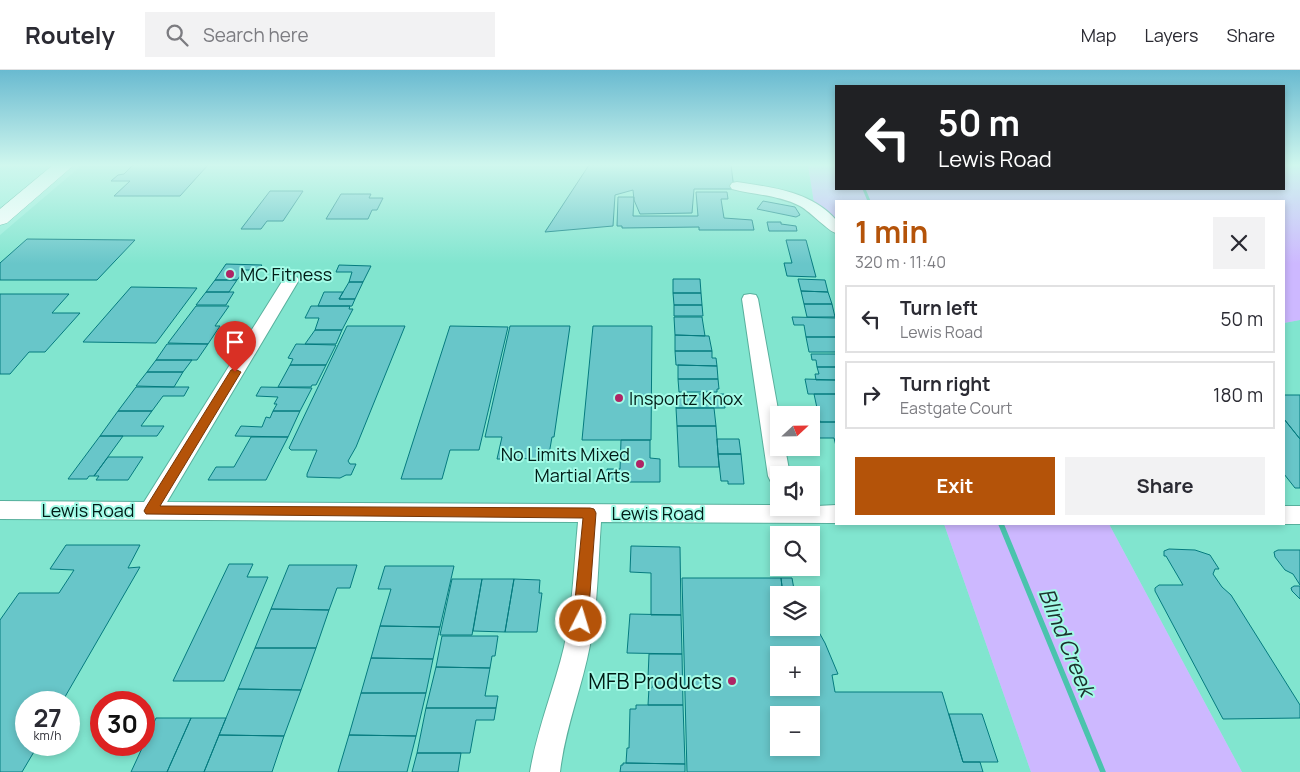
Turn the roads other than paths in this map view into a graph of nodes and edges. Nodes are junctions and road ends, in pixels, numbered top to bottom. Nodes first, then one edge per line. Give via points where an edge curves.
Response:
1 (27, 198) edge
2 (790, 198) edge
3 (0, 220) edge
4 (835, 228) edge
5 (291, 280) dead end
6 (750, 298) dead end
7 (777, 466) edge
8 (0, 510) edge
9 (150, 511) junction
10 (770, 511) edge
11 (590, 513) junction
12 (820, 513) edge
13 (835, 514) edge
14 (1285, 515) edge
15 (1300, 515) edge
16 (545, 772) edge

1 - 3 highway
2 - 4 street via 820,212
5 - 9 street
6 - 7 street
8 - 9 street, Lewis Road
9 - 11 street, Lewis Road
10 - 11 street, Lewis Road
11 - 16 street via 579,635 554,725
12 - 13 street, Lewis Road
14 - 15 street

